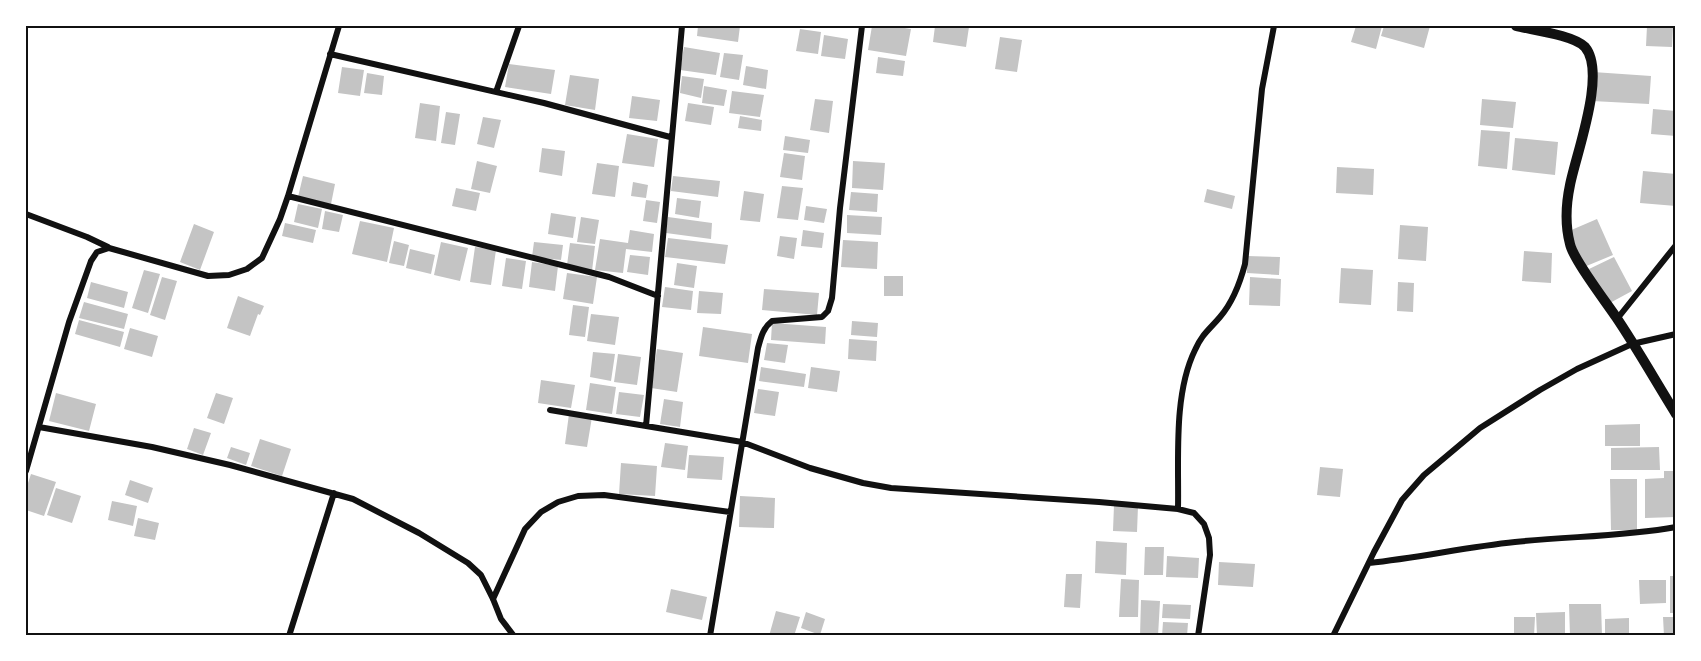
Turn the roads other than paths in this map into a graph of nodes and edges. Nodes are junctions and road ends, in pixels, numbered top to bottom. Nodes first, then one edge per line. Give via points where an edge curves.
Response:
1 (339, 26) edge
2 (519, 26) edge
3 (682, 26) edge
4 (862, 26) edge
5 (1274, 26) edge
6 (1516, 26) edge
7 (330, 54) junction
8 (496, 92) junction
9 (670, 137) junction
10 (288, 196) junction
11 (26, 214) edge
12 (1676, 245) edge
13 (109, 248) junction
14 (658, 296) junction
15 (1617, 319) junction
16 (1676, 334) edge
17 (1632, 344) junction
18 (550, 410) dead end
19 (1676, 414) edge
20 (646, 426) junction
21 (39, 427) junction
22 (742, 442) junction
23 (26, 445) edge
24 (33, 448) junction
25 (26, 471) edge
26 (334, 493) junction
27 (1178, 509) junction
28 (730, 512) junction
29 (1676, 526) edge
30 (1369, 563) junction
31 (493, 599) junction
32 (289, 636) edge
33 (514, 636) edge
34 (710, 636) edge
35 (1198, 636) edge
36 (1334, 636) edge

1 - 7 street
2 - 8 street
3 - 9 street
4 - 22 street via 832,298 822,317 781,319 766,325 758,348
5 - 27 street via 1262,89 1245,264 1239,288 1221,316 1203,333 1185,381 1180,416
6 - 15 street via 1575,40 1591,58 1590,102 1570,187 1567,227 1570,247
7 - 8 street
7 - 10 street
8 - 9 street
9 - 14 street
10 - 13 street via 262,258 229,275 208,276
10 - 14 street via 609,277
11 - 13 street
12 - 15 street
13 - 21 street via 97,252 91,261
14 - 20 street
15 - 17 street
16 - 17 street
17 - 19 street
17 - 30 street via 1540,390 1453,450 1402,500
18 - 20 street
20 - 22 street
21 - 24 street
21 - 26 street via 152,447
22 - 27 street via 810,468 891,488
22 - 28 street
23 - 24 street
24 - 25 street
26 - 31 street via 419,533 468,563 481,575
26 - 32 street
27 - 35 street via 1194,513 1209,538
28 - 31 street via 604,495 558,502 541,512 525,529
28 - 34 street
29 - 30 street via 1612,536 1508,542
30 - 36 street
31 - 33 street

